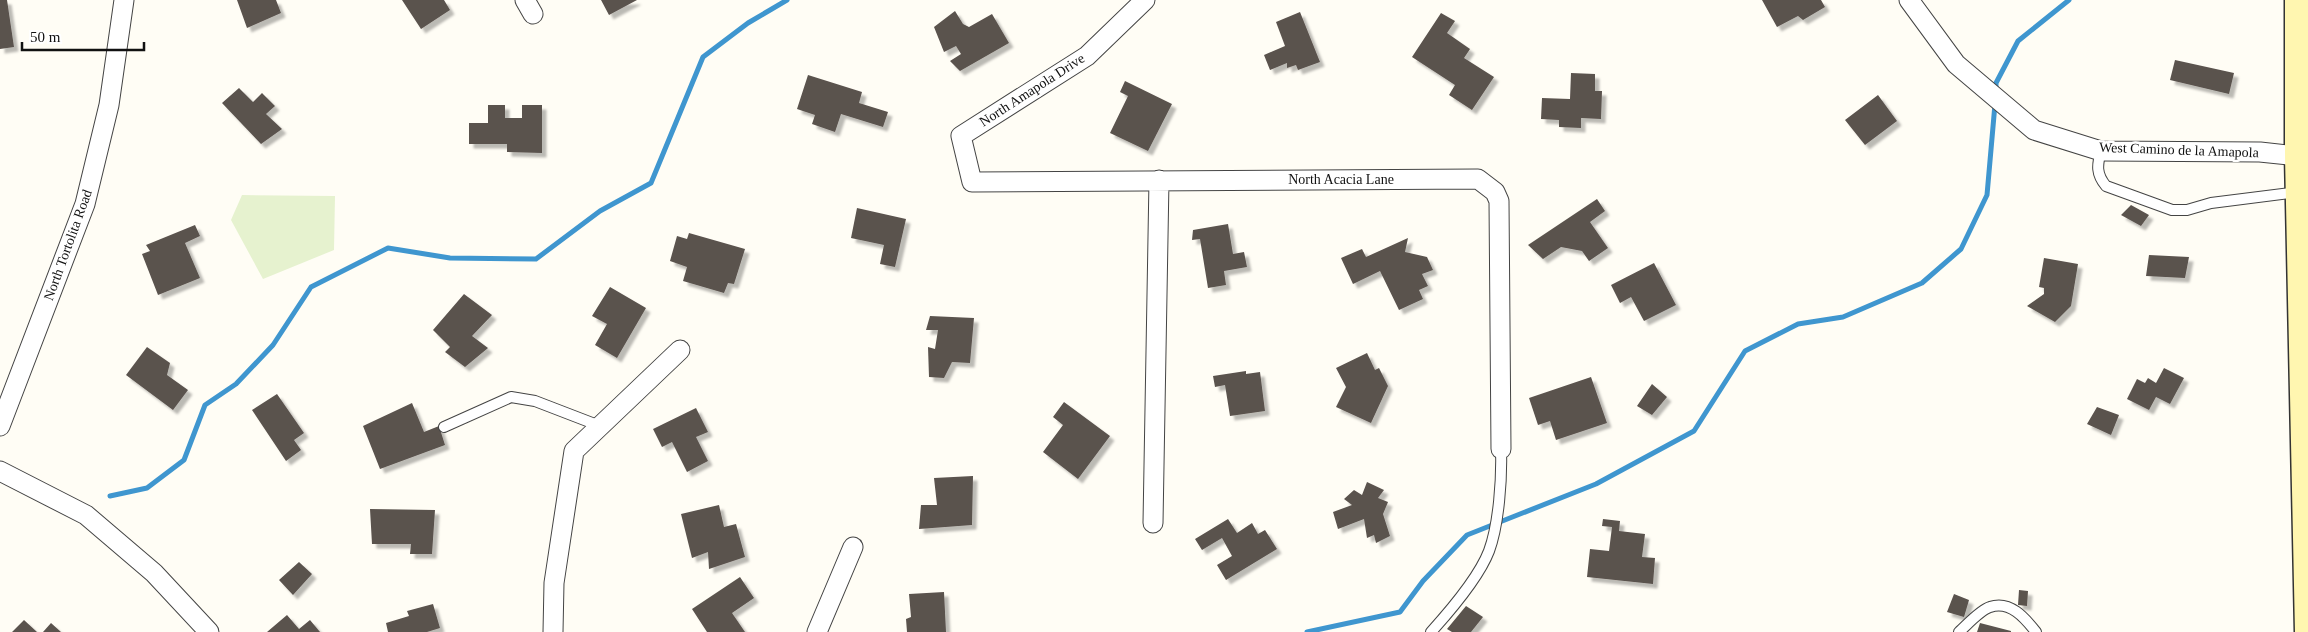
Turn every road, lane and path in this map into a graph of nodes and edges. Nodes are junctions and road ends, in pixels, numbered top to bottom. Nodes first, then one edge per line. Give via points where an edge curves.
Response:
1 (124, 0) edge
2 (1145, 0) edge
3 (1908, 0) edge
4 (2298, 0) edge
5 (961, 136) joint
6 (2101, 151) junction
7 (2298, 156) junction
8 (1159, 180) junction
9 (2299, 192) junction
10 (680, 350) dead end
11 (0, 426) edge
12 (600, 426) junction
13 (444, 427) dead end
14 (1501, 449) joint
15 (0, 471) edge
16 (1153, 524) dead end
17 (853, 547) dead end
18 (209, 632) edge
19 (553, 632) edge
20 (816, 632) edge
21 (1431, 632) edge
22 (1959, 632) edge
23 (2036, 632) edge
24 (2308, 632) edge

1 - 11 street, North Tortolita Road via 109,105 86,204
2 - 5 street, North Amapola Drive via 1087,56
3 - 6 street, West Camino de la Amapola via 1956,64 2034,130
4 - 7 street
5 - 8 street, North Acacia Lane via 972,182
6 - 7 street, West Camino de la Amapola via 2260,152
6 - 9 lane via 2098,171 2106,186 2172,210
7 - 9 street
8 - 14 street, North Acacia Lane via 1478,179 1494,192 1499,201
8 - 16 street
9 - 24 street
10 - 12 street
12 - 13 lane via 535,401 511,396
12 - 19 street via 574,451 554,583
14 - 21 lane via 1502,476 1489,551 1458,601
15 - 18 street via 86,515 154,572
17 - 20 street
22 - 23 lane via 1989,607 2006,606 2025,617

